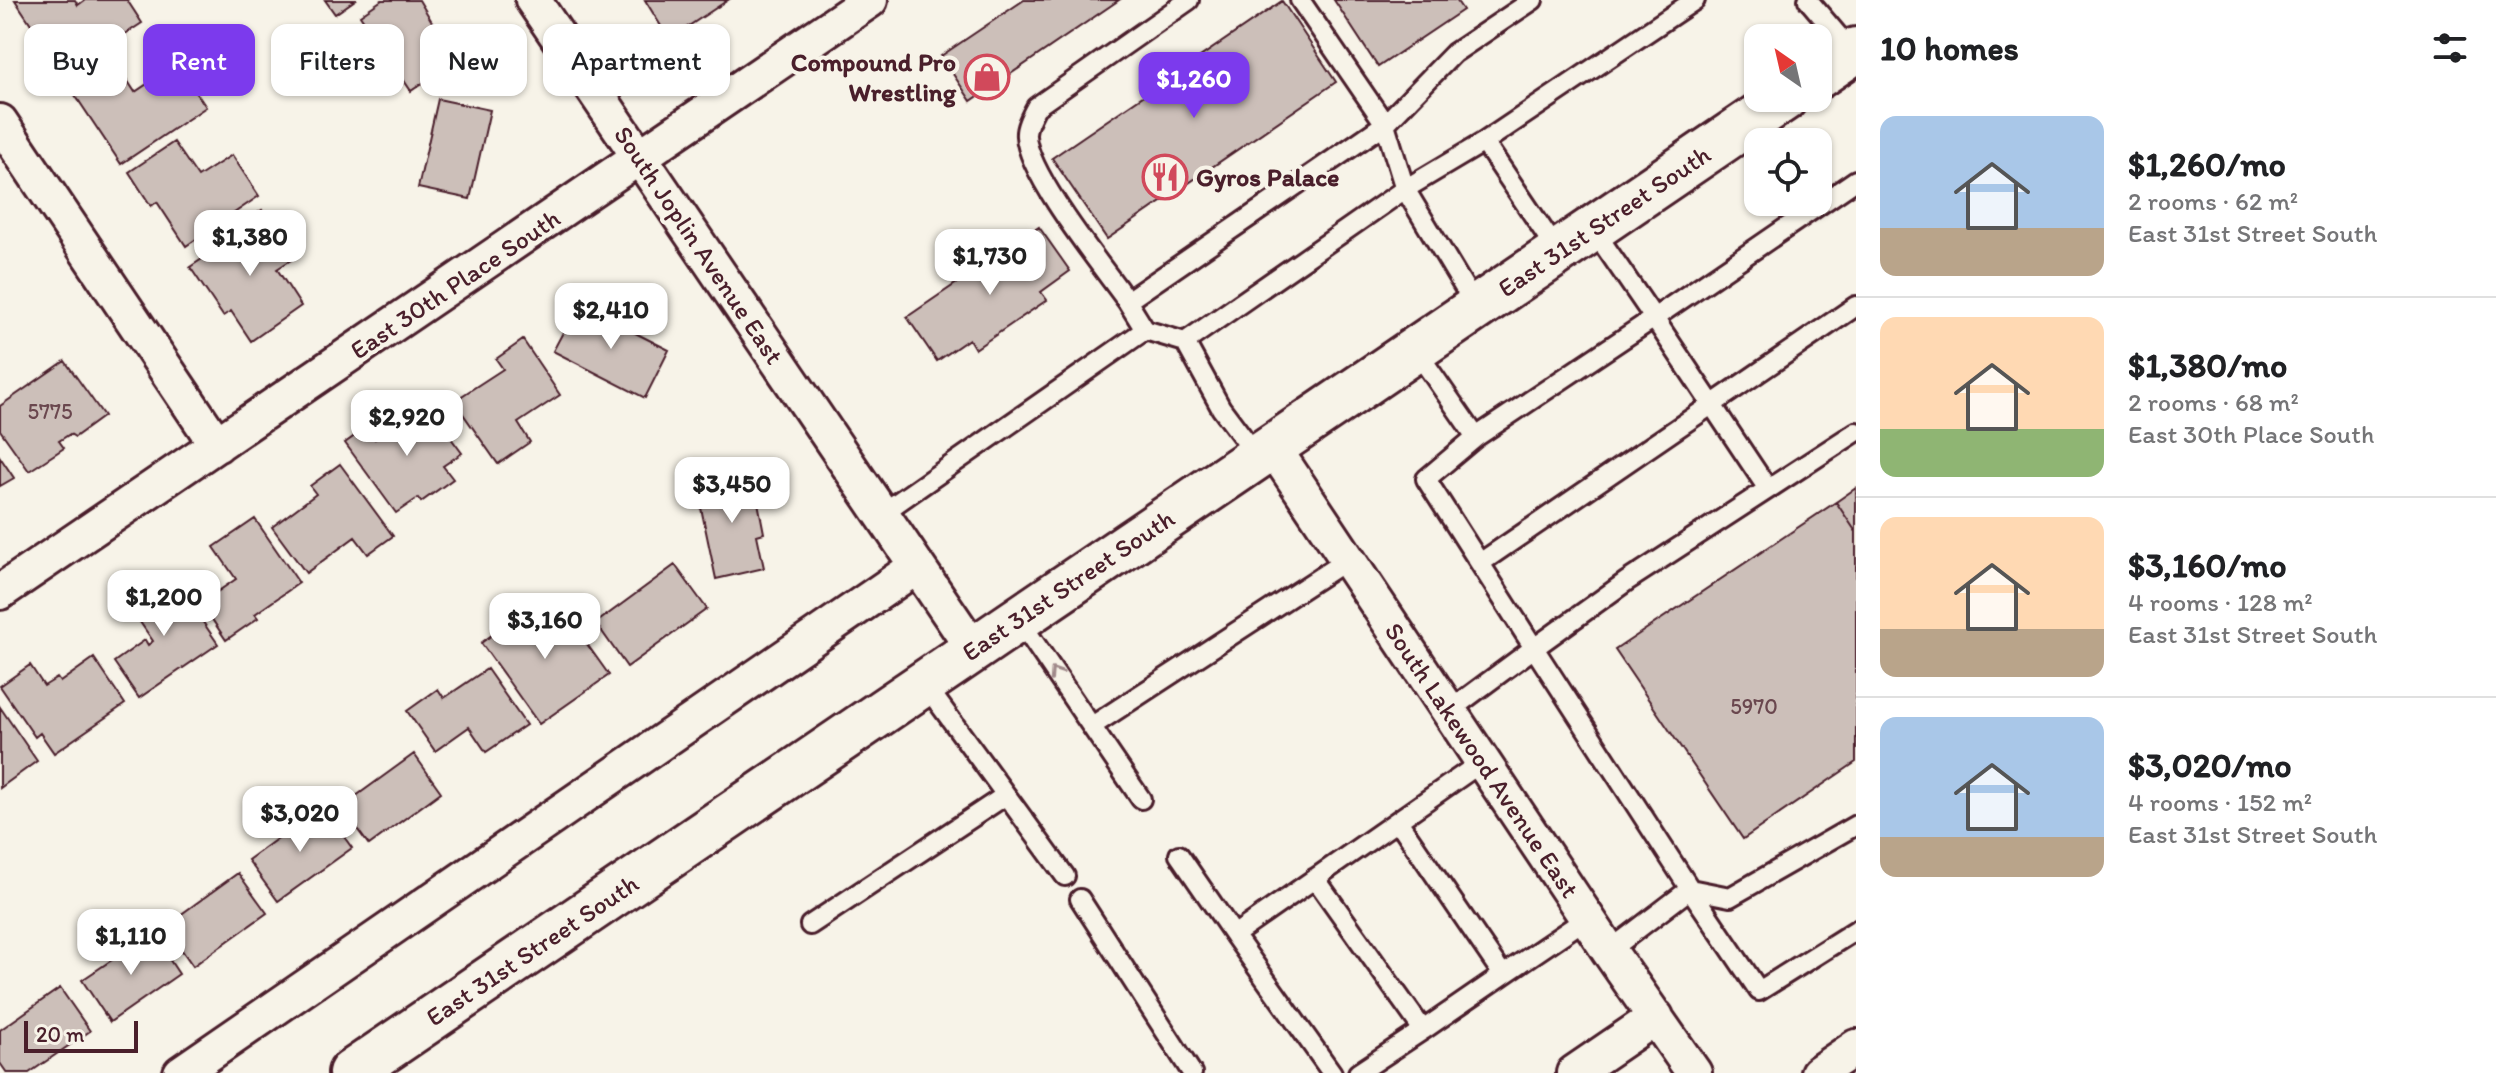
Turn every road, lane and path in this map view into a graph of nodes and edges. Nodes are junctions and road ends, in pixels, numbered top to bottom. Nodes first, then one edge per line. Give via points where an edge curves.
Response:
1 (533, 0) edge
2 (870, 0) edge
3 (1189, 0) edge
4 (1300, 0) edge
5 (1533, 0) edge
6 (1695, 0) edge
7 (1808, 0) edge
8 (1846, 59) edge
9 (1764, 112) edge
10 (0, 122) edge
11 (1385, 124) junction
12 (1484, 142) junction
13 (640, 158) junction
14 (1856, 180) edge
15 (1405, 189) junction
16 (1575, 240) junction
17 (1127, 301) junction
18 (1856, 306) edge
19 (1476, 307) junction
20 (1654, 318) junction
21 (1145, 330) junction
22 (1185, 342) junction
23 (1415, 349) junction
24 (1712, 404) junction
25 (1856, 432) edge
26 (1476, 437) junction
27 (217, 445) junction
28 (1265, 451) junction
29 (1768, 489) junction
30 (881, 514) junction
31 (1348, 559) junction
32 (1480, 563) junction
33 (916, 567) junction
34 (0, 592) edge
35 (1018, 619) junction
36 (1534, 648) junction
37 (974, 650) junction
38 (924, 683) junction
39 (1449, 711) junction
40 (1092, 726) junction
41 (1483, 761) junction
42 (1006, 795) junction
43 (1141, 799) dead end
44 (1398, 821) junction
45 (1856, 825) edge
46 (1179, 855) dead end
47 (1065, 876) dead end
48 (1315, 878) junction
49 (1690, 889) junction
50 (1080, 899) dead end
51 (1587, 918) junction
52 (810, 925) dead end
53 (1856, 930) edge
54 (1234, 935) junction
55 (1609, 951) junction
56 (1503, 975) junction
57 (1656, 1017) junction
58 (1423, 1030) junction
59 (1856, 1047) edge
60 (181, 1073) edge
61 (351, 1073) edge
62 (1192, 1073) edge
63 (1332, 1073) edge
64 (1358, 1073) edge
65 (1574, 1073) edge
66 (1694, 1073) edge
67 (1818, 1073) edge

1 - 13 street, South Joplin Avenue East
2 - 13 street, East 30th Place South
3 - 17 lane via 1036,107 1025,133 1031,161
4 - 11 lane
5 - 11 lane via 1454,53
6 - 12 lane
7 - 8 lane
9 - 16 main road, East 31st Street South
10 - 27 street
11 - 15 lane
11 - 17 lane
12 - 15 lane
12 - 16 lane
13 - 27 street, East 30th Place South
13 - 30 street, South Joplin Avenue East
14 - 20 lane
15 - 19 lane
15 - 22 lane
16 - 19 main road, East 31st Street South
16 - 20 lane
17 - 21 lane
18 - 24 lane
19 - 23 main road, East 31st Street South
20 - 24 lane
20 - 26 lane
21 - 22 lane
21 - 30 lane
22 - 28 lane via 1221,408
23 - 26 lane
23 - 28 main road, East 31st Street South
24 - 29 lane
24 - 32 lane
25 - 29 lane
26 - 32 lane via 1426,479
27 - 34 street, East 30th Place South
28 - 31 street, South Lakewood Avenue East
28 - 35 main road, East 31st Street South
29 - 36 lane
30 - 33 street, South Joplin Avenue East
31 - 39 street, South Lakewood Avenue East
31 - 40 lane
32 - 36 lane
33 - 37 street, South Joplin Avenue East
33 - 60 street
35 - 37 main road, East 31st Street South
40 -> 35 lane
36 - 39 lane
36 - 49 lane
37 - 38 main road, East 31st Street South
38 - 42 lane
38 - 61 main road, East 31st Street South
39 - 41 street, South Lakewood Avenue East
40 - 43 lane
41 - 44 lane
41 - 51 street, South Lakewood Avenue East
42 - 47 lane
42 - 52 lane
44 - 48 lane
44 - 56 lane
45 - 49 lane via 1730,897
46 - 54 lane
48 - 54 lane
48 - 58 lane
49 - 53 lane via 1759,991
49 - 55 lane
50 - 62 lane
51 - 55 street, South Lakewood Avenue East
51 - 56 lane
54 - 63 lane
55 - 57 street, South Lakewood Avenue East
56 - 58 lane
57 - 65 street
57 - 66 street, South Lakewood Avenue East
58 - 64 lane
59 - 67 street

